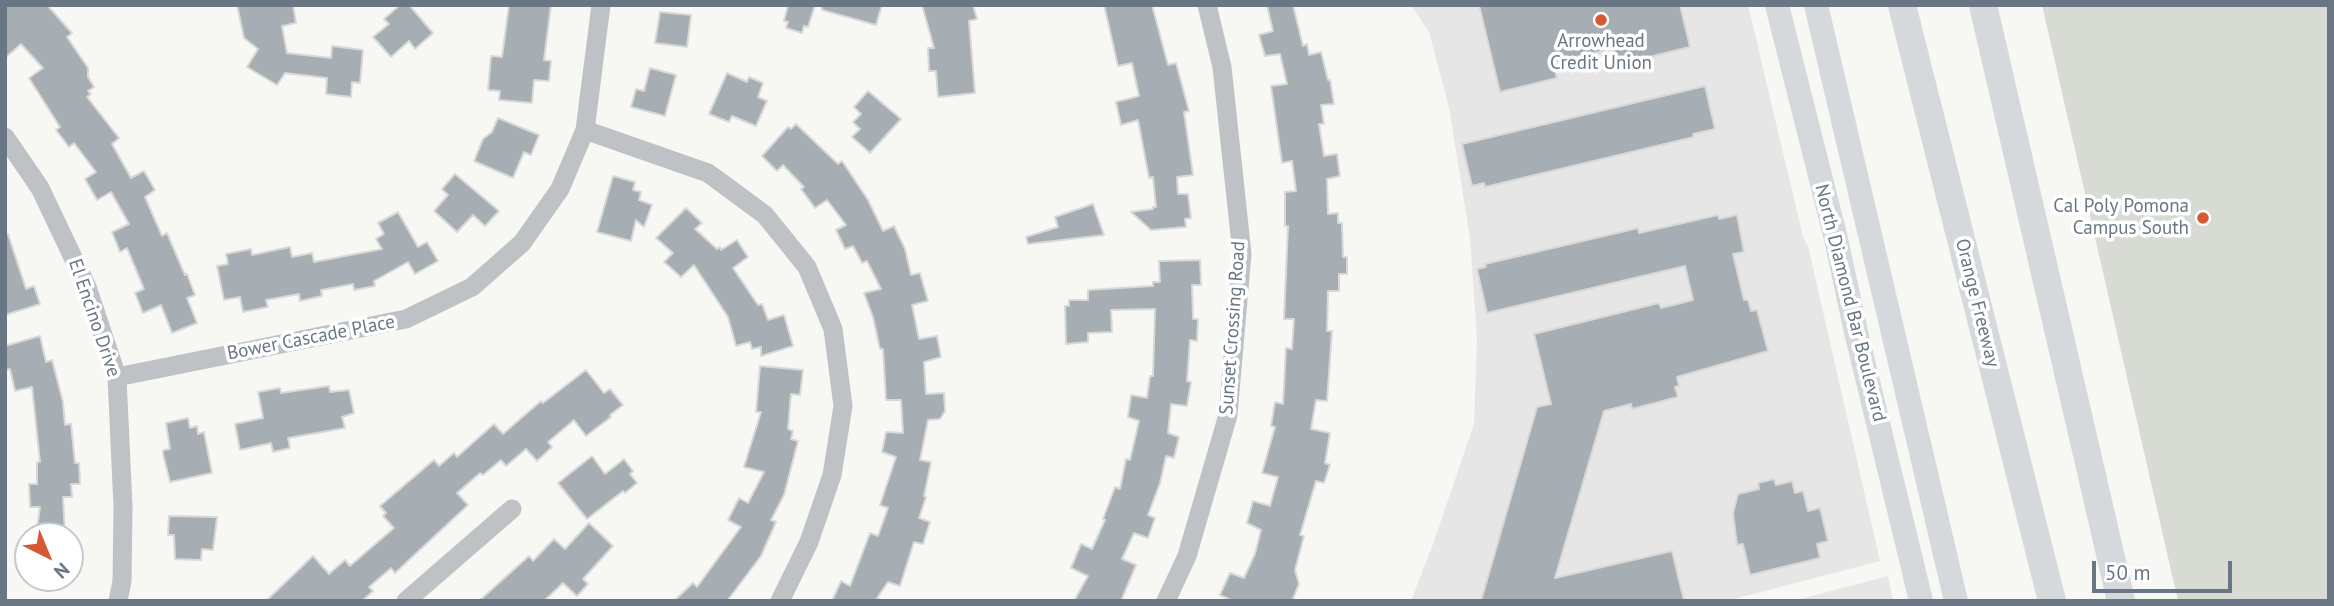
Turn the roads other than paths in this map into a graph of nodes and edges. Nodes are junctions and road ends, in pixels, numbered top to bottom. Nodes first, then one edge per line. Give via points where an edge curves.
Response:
1 (601, 5) edge
2 (1207, 5) edge
3 (1777, 5) edge
4 (1816, 5) edge
5 (1902, 5) edge
6 (1983, 5) edge
7 (585, 130) junction
8 (5, 137) edge
9 (117, 377) junction
10 (512, 509) dead end
11 (118, 601) edge
12 (406, 601) edge
13 (780, 601) edge
14 (1166, 601) edge
15 (1921, 601) edge
16 (1956, 601) edge
17 (2052, 601) edge
18 (2120, 601) edge

1 - 7 street, Bower Cascade Place
2 - 14 street, Sunset Crossing Road via 1222,67 1242,254 1228,415 1187,556
3 - 15 main road, North Diamond Bar Boulevard
4 - 16 main road, North Diamond Bar Boulevard
5 - 17 highway, Orange Freeway
6 - 18 highway
7 - 9 street, Bower Cascade Place via 560,189 522,243 472,287 406,319
7 - 13 street via 708,173 765,215 807,267 833,329 843,406 832,475 809,542
8 - 9 street, El Encino Drive via 40,188 87,287
9 - 11 street, El Encino Drive via 123,507
10 - 12 street

